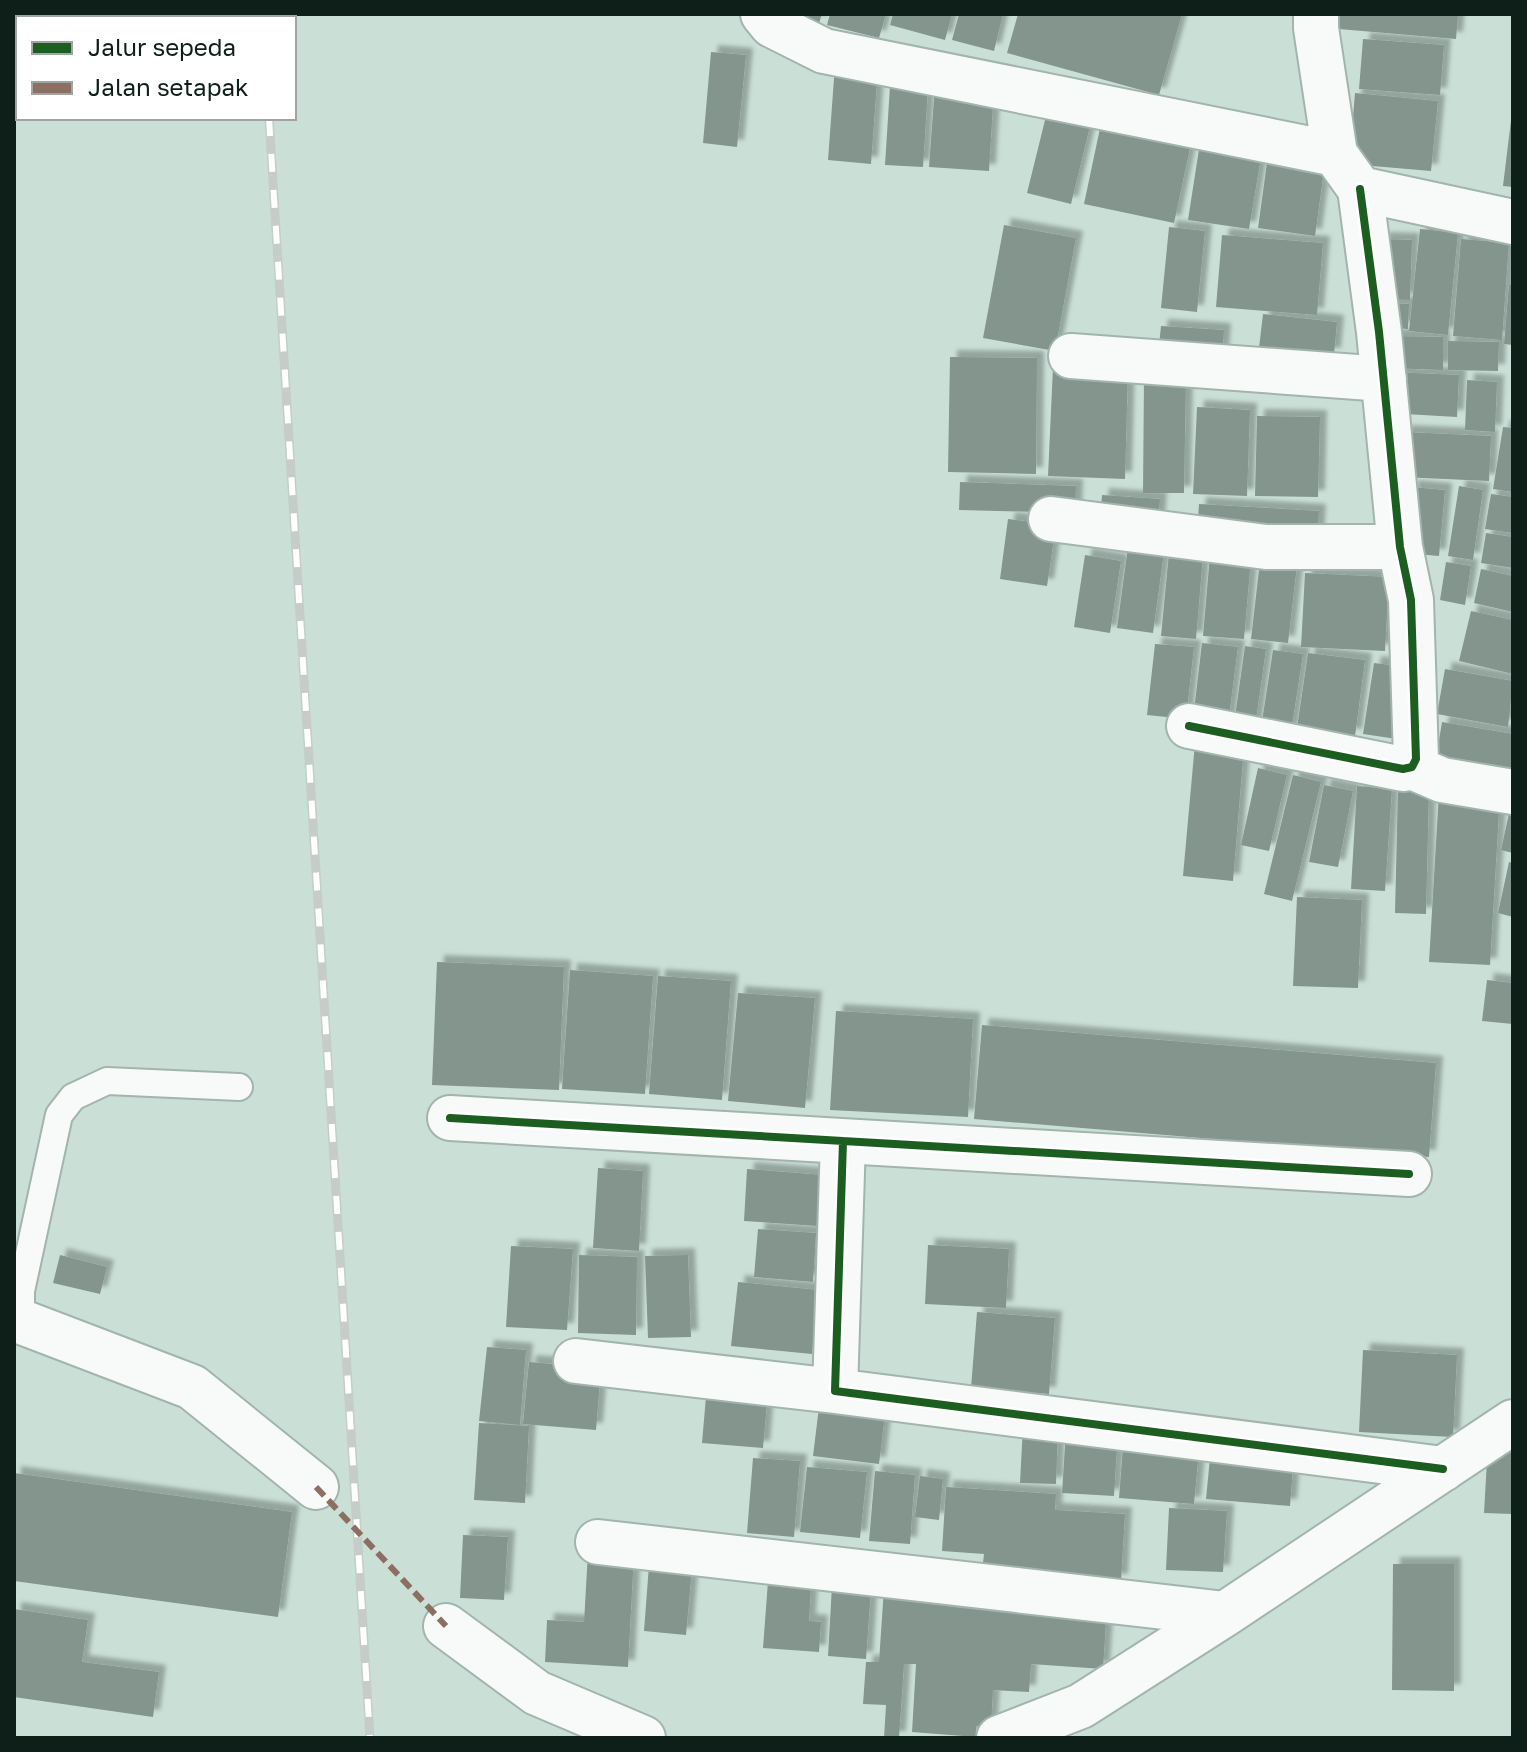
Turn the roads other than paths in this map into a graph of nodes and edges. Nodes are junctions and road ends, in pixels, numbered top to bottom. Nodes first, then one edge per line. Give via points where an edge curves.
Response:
1 (763, 14) edge
2 (1316, 14) edge
3 (1335, 154) junction
4 (1360, 189) junction
5 (1513, 222) edge
6 (1071, 356) dead end
7 (1384, 379) junction
8 (1051, 519) dead end
9 (1400, 547) junction
10 (1189, 726) dead end
11 (1412, 767) junction
12 (1513, 792) edge
13 (239, 1087) dead end
14 (450, 1118) dead end
15 (843, 1141) junction
16 (1409, 1174) dead end
17 (16, 1330) edge
18 (576, 1361) dead end
19 (835, 1391) junction
20 (1513, 1422) edge
21 (1443, 1469) junction
22 (316, 1487) dead end
23 (598, 1542) dead end
24 (1225, 1614) junction
25 (446, 1626) dead end
26 (643, 1738) edge
27 (999, 1738) edge

1 - 3 street via 772,25 824,51
2 - 3 street
3 - 4 street
4 - 5 street
4 - 7 street
6 - 7 street
7 - 9 street
8 - 9 street via 1266,547
9 - 11 street via 1411,600 1416,759
10 - 11 street
11 - 12 street via 1442,780
13 - 17 lane via 107,1081 73,1097 59,1115
14 - 15 street
15 - 16 street
15 - 19 street
17 - 22 street via 192,1387
18 - 19 street
19 - 21 street
20 - 21 street
21 - 24 street
23 - 24 street
24 - 27 street via 1081,1706
25 - 26 street via 537,1693

